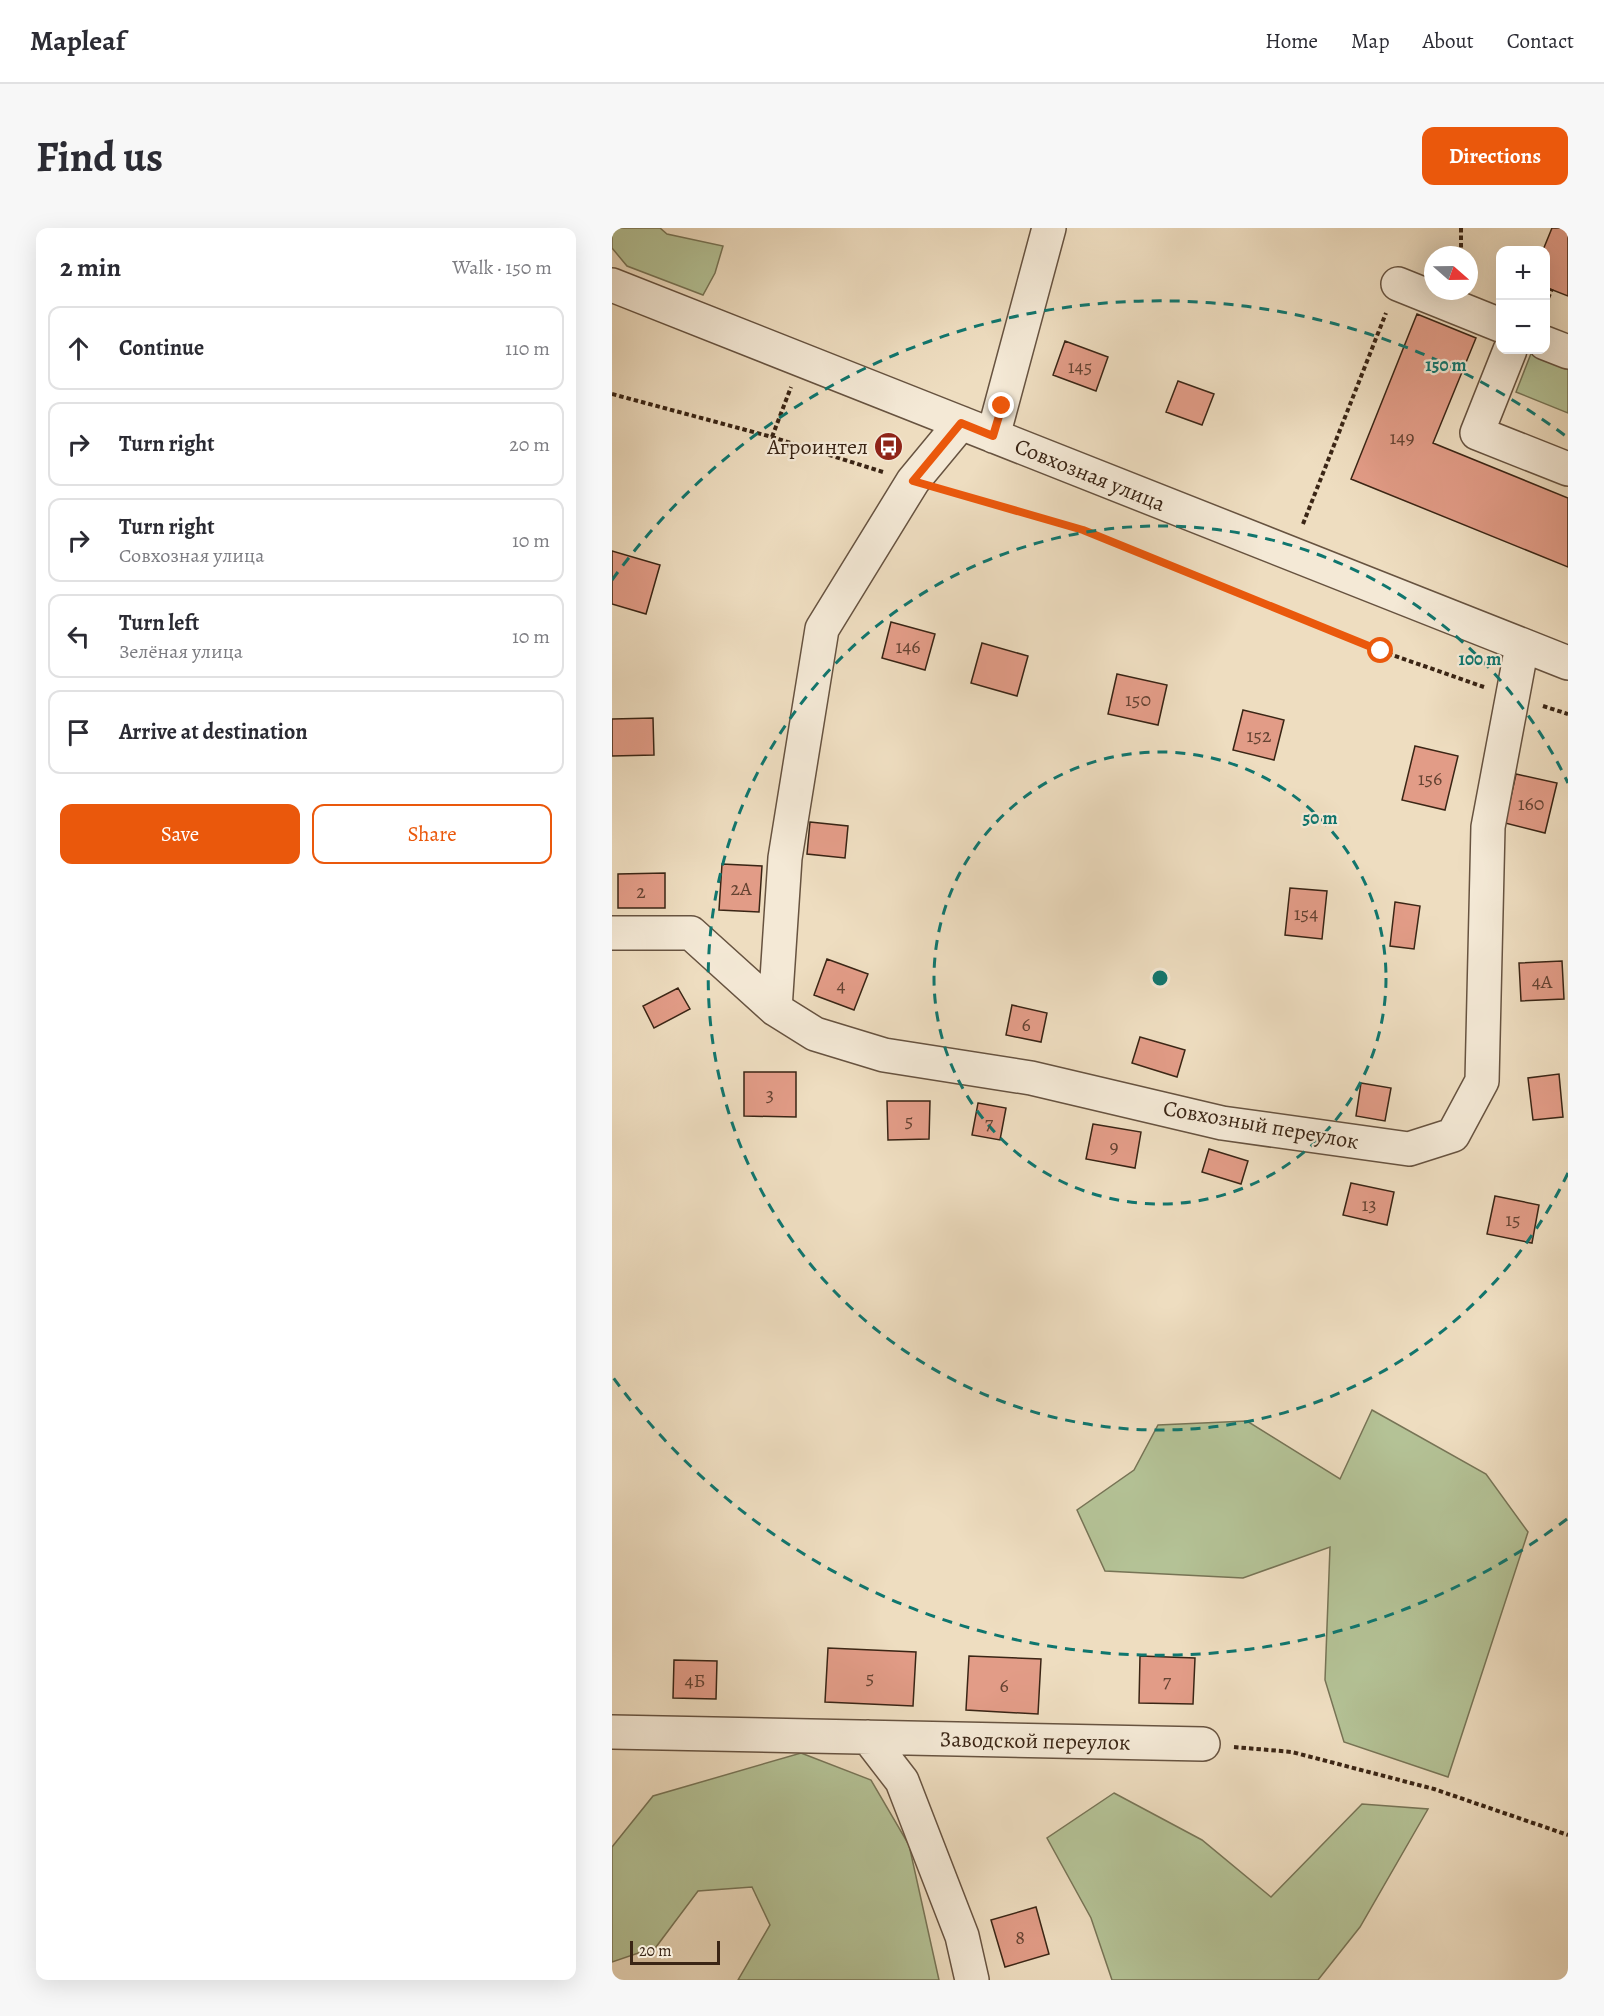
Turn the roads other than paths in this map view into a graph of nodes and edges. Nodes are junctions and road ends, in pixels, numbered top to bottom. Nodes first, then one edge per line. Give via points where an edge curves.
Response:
1 (1049, 228) edge
2 (1398, 284) road end
3 (612, 285) edge
4 (1496, 323) edge
5 (1550, 345) edge
6 (1568, 352) edge
7 (1508, 354) edge
8 (961, 423) junction
9 (993, 436) junction
10 (1568, 469) edge
11 (1522, 646) junction
12 (1568, 663) edge
13 (612, 933) edge
14 (775, 1009) junction
15 (612, 1732) edge
16 (868, 1737) junction
17 (1203, 1744) road end
18 (972, 1980) edge

1 - 9 street
2 - 4 street
3 - 8 street, Совхозная улица
5 - 6 street
7 - 10 street via 1477,433
8 - 9 street, Совхозная улица
8 - 14 street via 913,481 822,629 785,858
9 - 11 street, Совхозная улица
11 - 12 street, Совхозная улица
11 - 14 street, Совхозный переулок via 1488,827 1482,1081 1453,1135 1409,1149 1222,1123 1031,1078 884,1055 815,1034
13 - 14 street, Совхозный переулок via 691,933
15 - 16 street, Заводской переулок
16 - 17 street, Заводской переулок
16 - 18 street via 902,1781 962,1936

